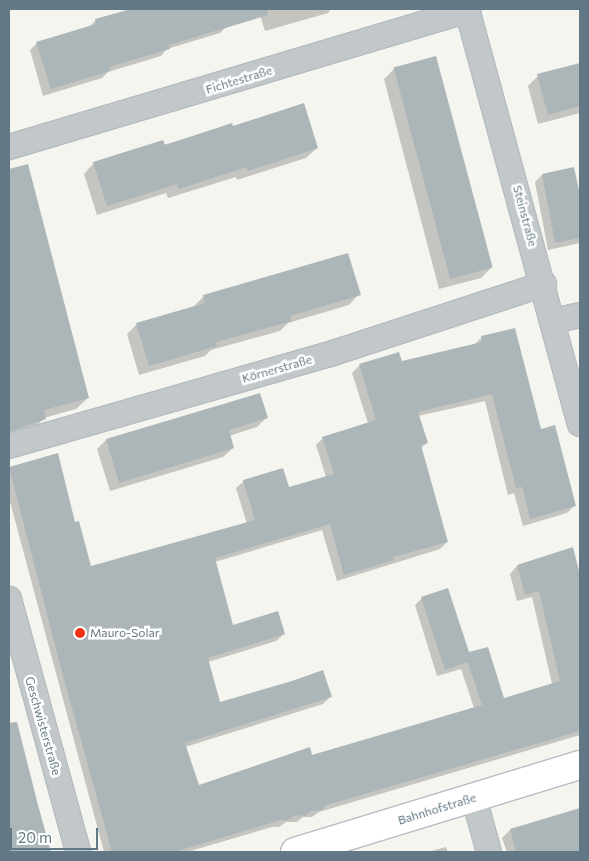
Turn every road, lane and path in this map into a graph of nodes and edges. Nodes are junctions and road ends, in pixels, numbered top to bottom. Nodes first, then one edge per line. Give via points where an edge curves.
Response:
1 (468, 10) edge
2 (9, 147) edge
3 (544, 284) junction
4 (580, 315) edge
5 (554, 321) junction
6 (580, 424) edge
7 (9, 446) edge
8 (9, 599) edge
9 (580, 765) edge
10 (474, 798) junction
11 (78, 852) edge
12 (295, 852) edge
13 (489, 852) edge

1 - 2 street, Fichtestraße
1 - 3 street, Steinstraße
3 - 5 street, Steinstraße
3 - 7 street, Körnerstraße via 330,354
4 - 5 street
5 - 6 street, Steinstraße
8 - 11 street, Geschwisterstraße
9 - 10 street, Bahnhofstraße
10 - 12 street, Bahnhofstraße
10 - 13 street

